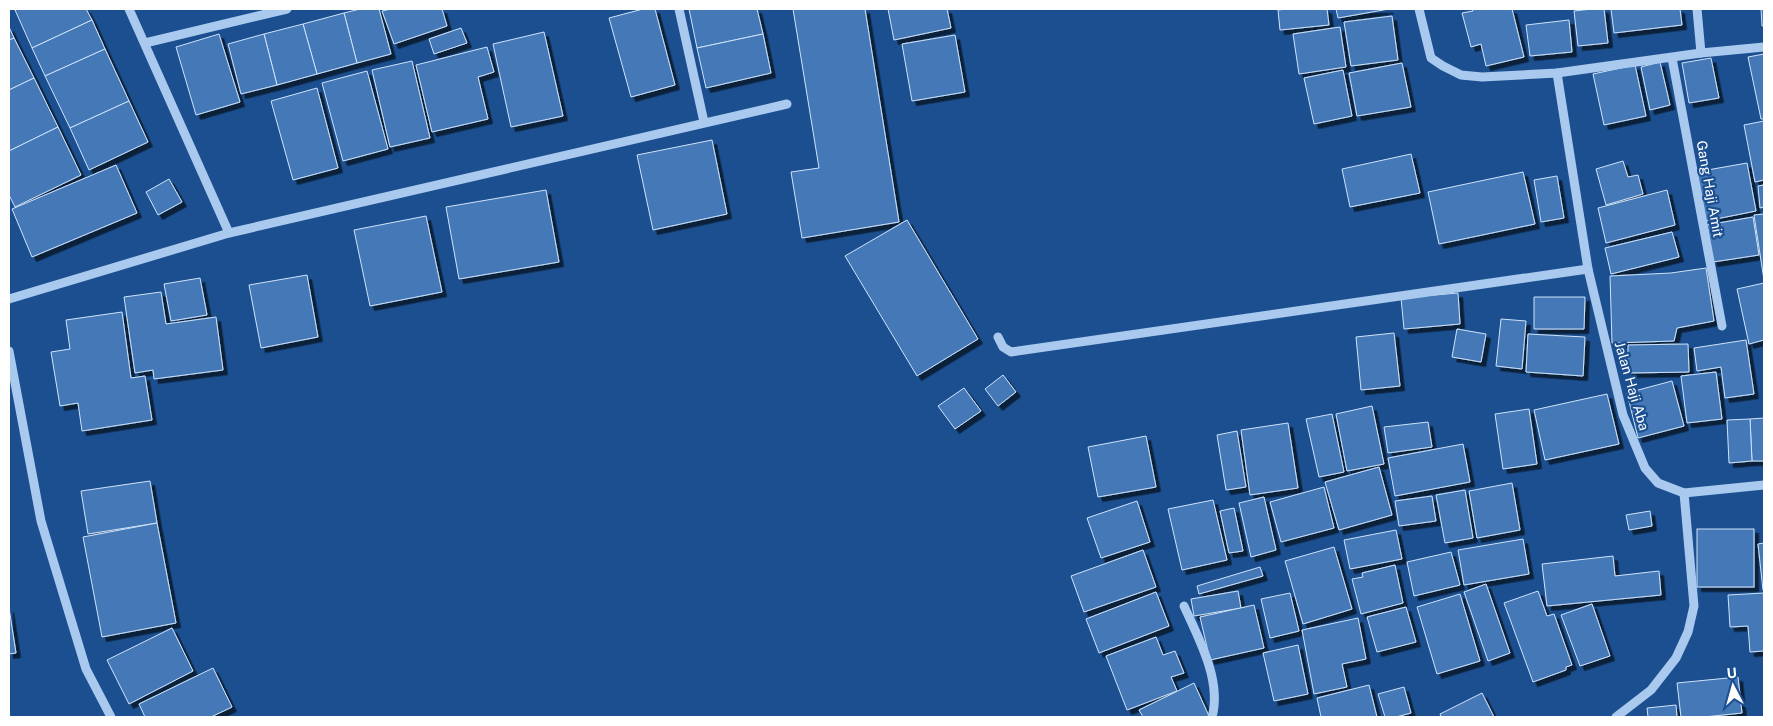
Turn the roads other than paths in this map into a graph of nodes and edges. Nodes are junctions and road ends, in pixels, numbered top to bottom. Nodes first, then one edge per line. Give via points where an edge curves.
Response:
1 (129, 9) edge
2 (288, 9) edge
3 (679, 9) edge
4 (1418, 9) edge
5 (1698, 9) edge
6 (145, 43) junction
7 (1764, 47) edge
8 (1702, 53) junction
9 (1672, 58) junction
10 (1557, 73) junction
11 (787, 104) dead end
12 (704, 122) junction
13 (229, 233) junction
14 (1588, 269) junction
15 (9, 299) edge
16 (1722, 326) dead end
17 (998, 337) dead end
18 (9, 351) edge
19 (1764, 485) edge
20 (1684, 493) junction
21 (1184, 606) dead end
22 (111, 717) edge
23 (1212, 717) edge
24 (1616, 717) edge

1 - 6 street
2 - 6 street
3 - 12 street
4 - 10 street via 1431,58 1462,75
5 - 8 street
6 - 13 street
7 - 8 street
8 - 9 street
9 - 10 street
9 - 16 street, Gang Haji Amit
10 - 14 street, Jalan Haji Aba
11 - 12 street
12 - 13 street
13 - 15 street
14 - 17 street via 1012,352 1003,347
14 - 20 street, Jalan Haji Aba via 1623,415 1645,468 1658,483
18 - 22 street via 41,520 86,669
19 - 20 street
20 - 24 street via 1694,606 1688,632 1676,658 1651,690
21 - 23 street via 1209,663 1214,700

